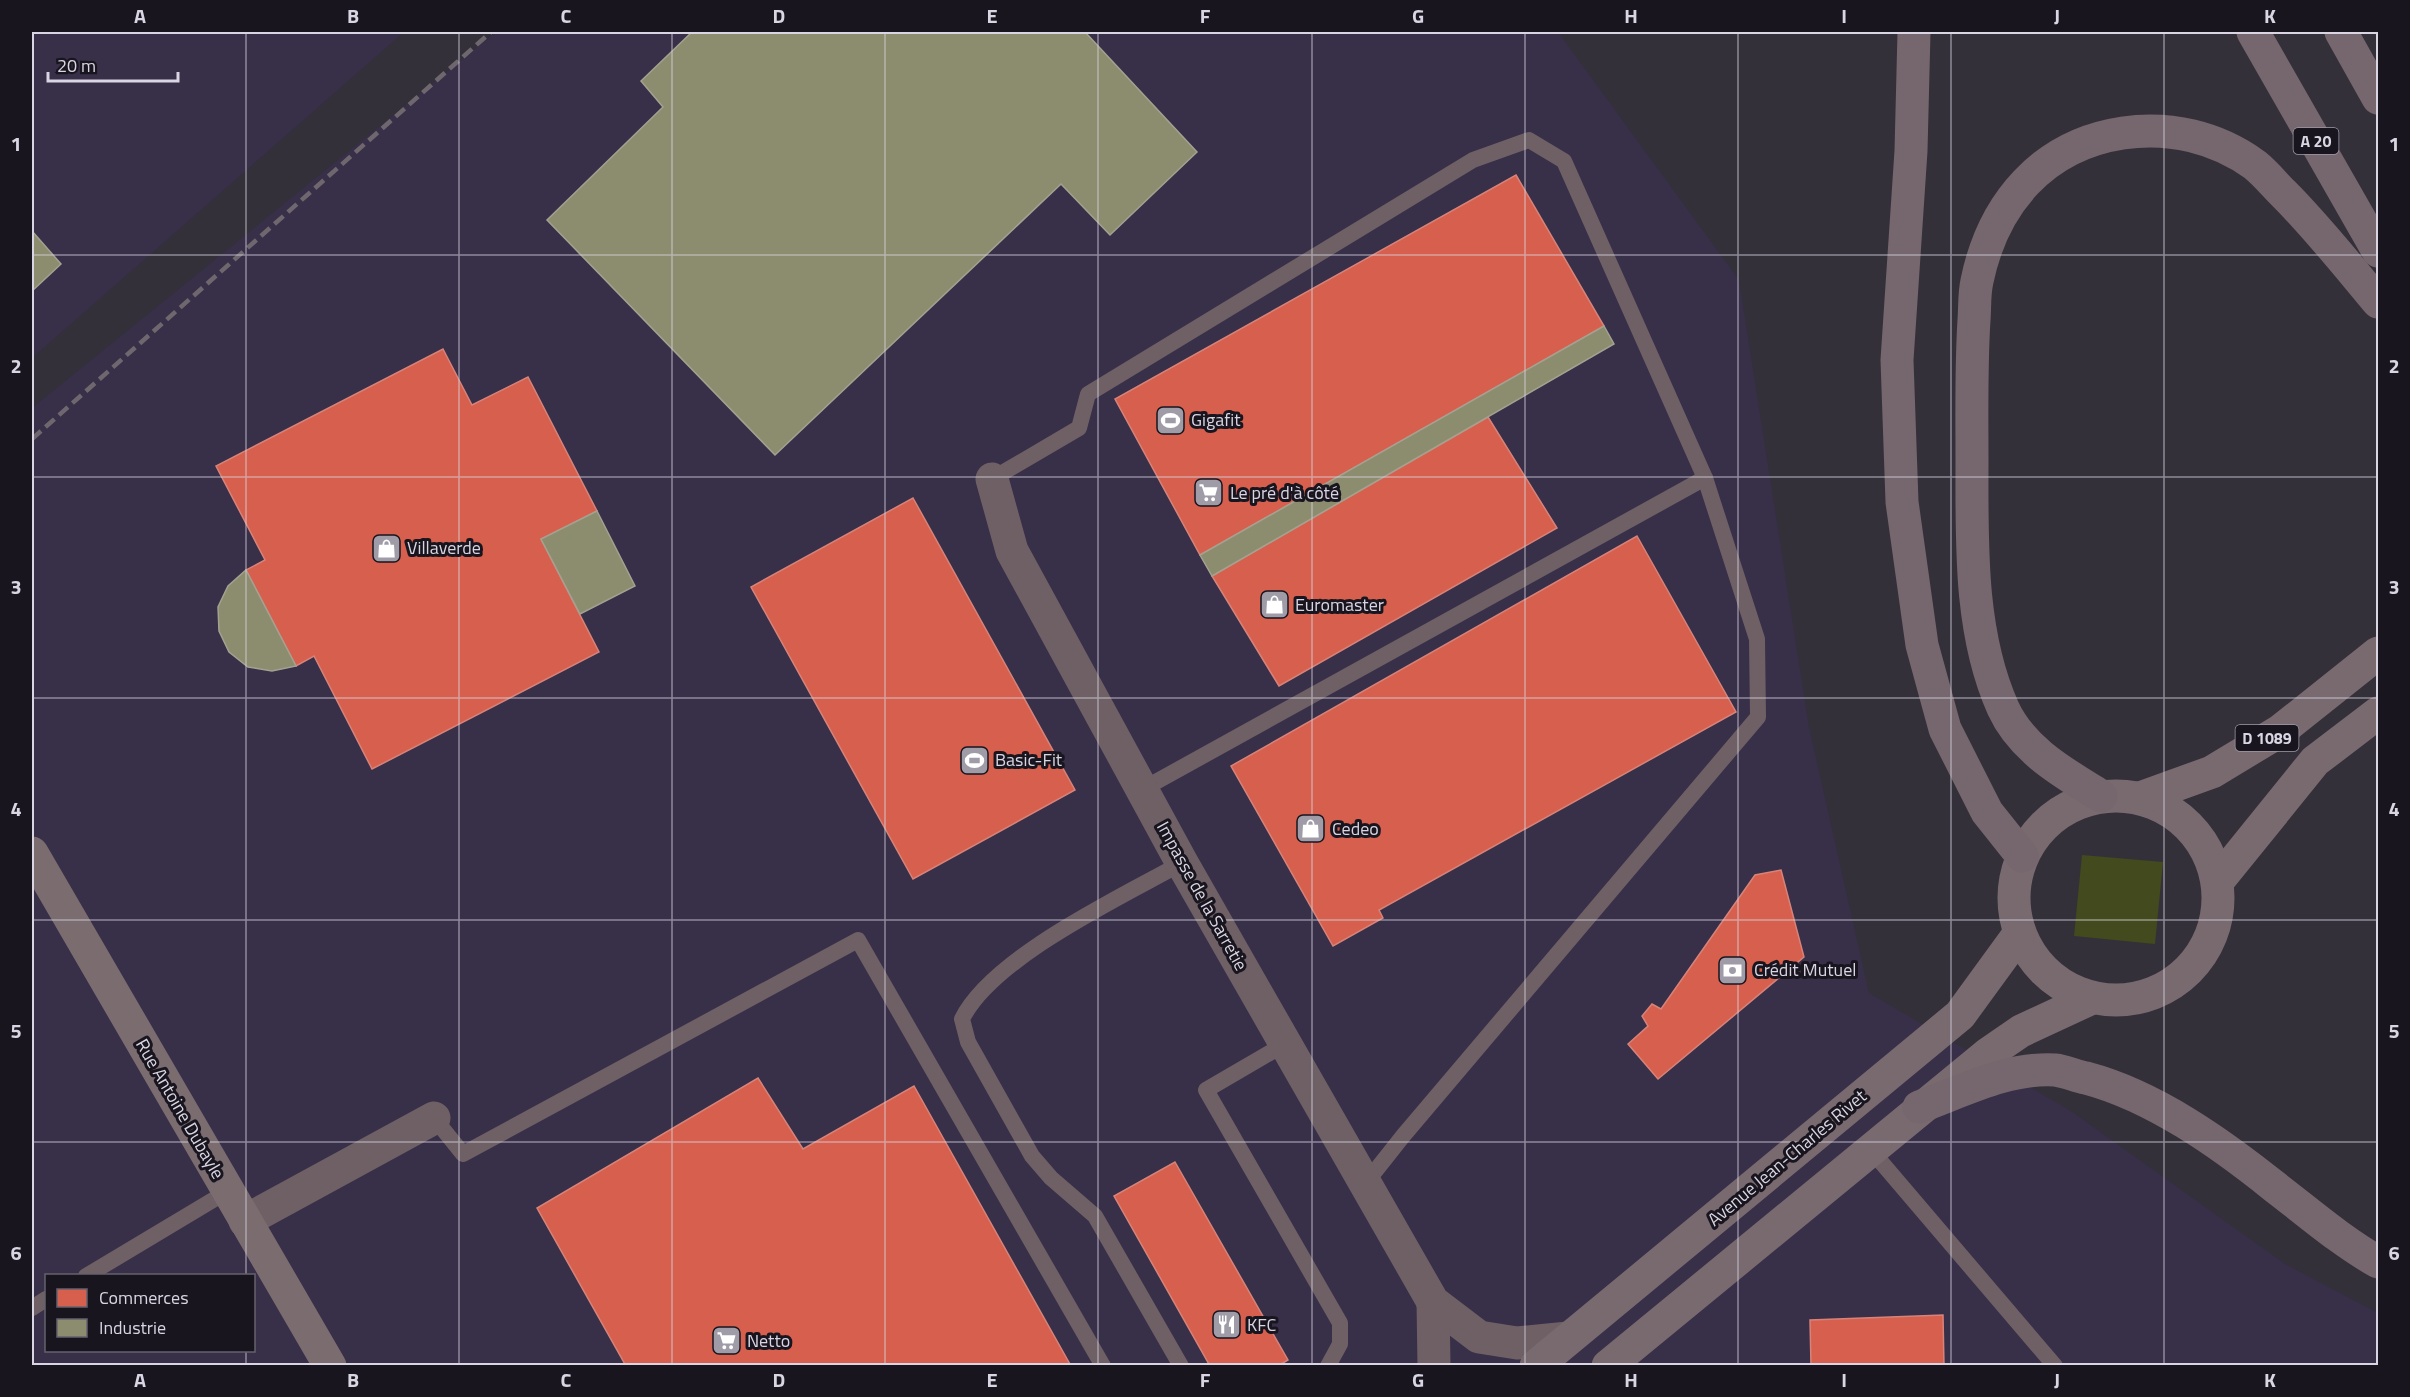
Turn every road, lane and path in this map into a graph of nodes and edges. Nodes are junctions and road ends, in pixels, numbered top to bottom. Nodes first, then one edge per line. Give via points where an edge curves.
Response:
1 (1914, 32) edge
2 (2253, 32) edge
3 (2341, 32) edge
4 (2379, 98) edge
5 (2379, 251) edge
6 (2379, 302) edge
7 (1705, 478) junction
8 (992, 479) joint
9 (2379, 653) edge
10 (2379, 713) edge
11 (1143, 789) junction
12 (2102, 796) junction
13 (2140, 798) junction
14 (32, 853) edge
15 (2022, 855) junction
16 (1182, 863) junction
17 (2218, 881) junction
18 (2019, 934) junction
19 (2092, 998) junction
20 (1285, 1044) junction
21 (1919, 1107) junction
22 (434, 1118) joint
23 (1870, 1149) junction
24 (1365, 1184) junction
25 (228, 1191) junction
26 (245, 1221) junction
27 (2379, 1262) edge
28 (88, 1274) edge
29 (45, 1300) edge
30 (1433, 1302) junction
31 (32, 1308) edge
32 (1568, 1338) junction
33 (330, 1365) edge
34 (1103, 1365) edge
35 (1181, 1365) edge
36 (1328, 1365) edge
37 (1434, 1365) edge
38 (1536, 1365) edge
39 (1608, 1365) edge
40 (2055, 1365) edge

1 - 15 highway via 1898,360 1902,502 1922,645 1945,729 1987,812
2 - 5 highway, A 20
3 - 4 highway
6 - 12 highway via 2308,218 2255,165 2203,137 2150,129 2099,136 2050,159 2015,192 1992,237 1977,282 1972,360 1976,598 1988,662 2004,709 2028,746
7 - 8 lane via 1564,161 1529,140 1473,160 1088,394 1079,428
7 - 11 lane
7 - 24 lane via 1757,639 1758,717
8 - 11 street, Impasse de la Sarretie via 1012,552
9 - 13 main road, D 1089 via 2280,730 2212,772
10 - 17 main road, D 1089 via 2315,761
11 - 16 street, Impasse de la Sarretie
12 - 13 main road
12 - 15 main road via 2069,806 2042,827
13 - 17 main road via 2168,809 2192,828 2208,853
14 - 25 main road, Rue Antoine Dubayle
15 - 18 main road via 2014,881 2013,908
16 - 20 street, Impasse de la Sarretie
16 - 35 lane via 1005,967 967,1008 962,1019 968,1042 1032,1156 1051,1178 1095,1215
17 - 19 main road via 2218,910 2210,938 2196,963 2174,982 2149,995 2121,1000
18 - 19 main road via 2036,963 2061,985
18 - 32 main road, Avenue Jean-Charles Rivet via 1960,1015
19 - 21 main road via 2021,1031
20 - 24 street, Impasse de la Sarretie
20 - 36 lane via 1206,1090 1340,1323 1340,1344
21 - 23 main road
21 - 27 highway via 2003,1076 2041,1071 2055,1070 2112,1085 2173,1115 2271,1183 2352,1248
22 - 26 street
22 - 34 lane via 463,1154 858,940
23 - 39 main road
23 - 40 lane
24 - 30 street, Impasse de la Sarretie
25 - 26 main road, Rue Antoine Dubayle
25 - 28 lane
26 - 33 main road, Rue Antoine Dubayle
29 - 31 lane
30 - 32 street via 1479,1337 1517,1343
30 - 37 street
32 - 38 main road, Avenue Jean-Charles Rivet

